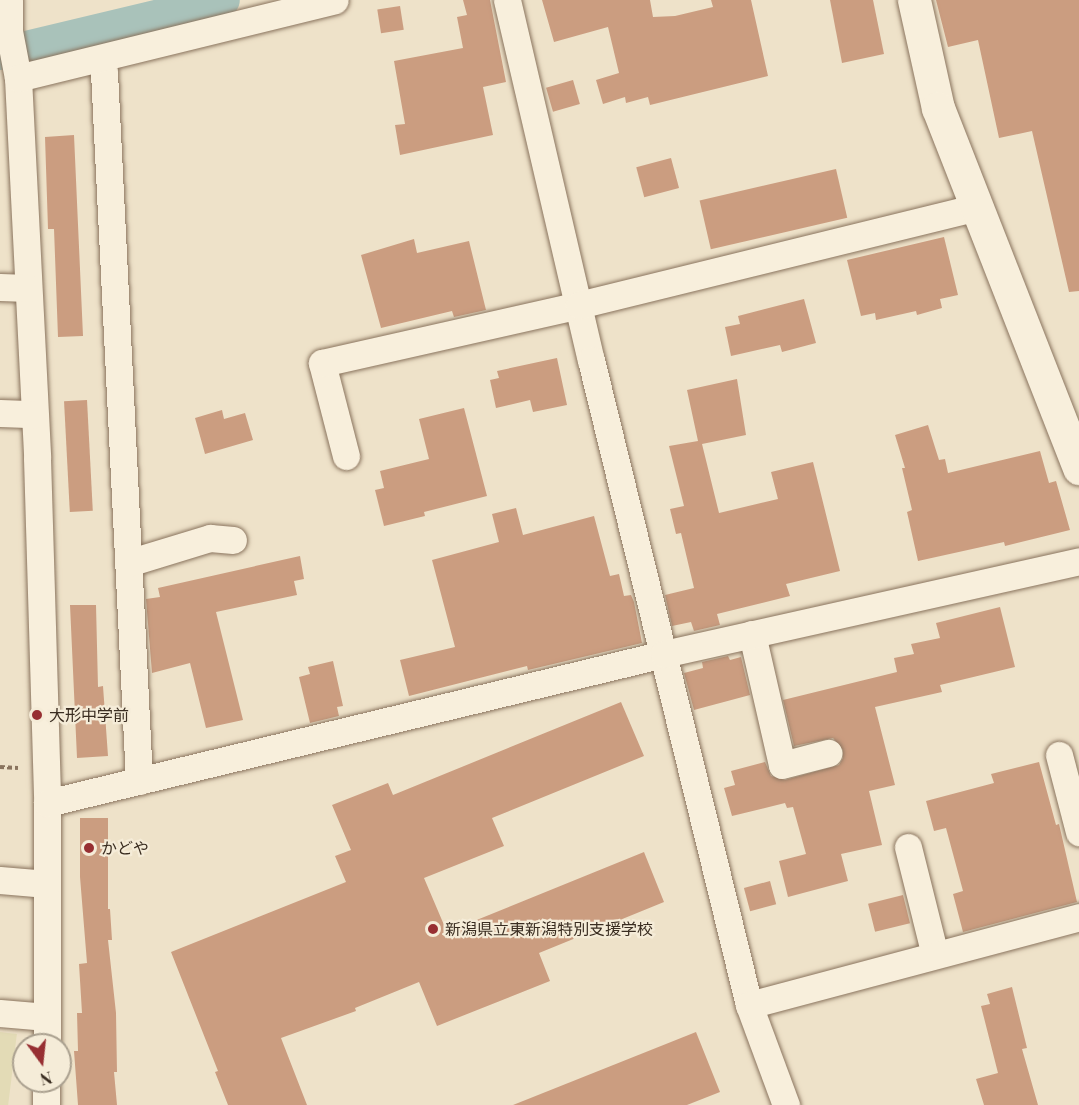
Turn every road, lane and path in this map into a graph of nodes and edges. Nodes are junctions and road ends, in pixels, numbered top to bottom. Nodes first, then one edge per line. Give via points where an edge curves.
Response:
1 (335, 0) edge
2 (507, 0) edge
3 (914, 0) edge
4 (7, 15) edge
5 (16, 71) junction
6 (104, 72) dead end
7 (977, 207) junction
8 (0, 287) edge
9 (28, 288) junction
10 (579, 305) junction
11 (0, 413) edge
12 (34, 414) junction
13 (346, 456) dead end
14 (1079, 468) edge
15 (233, 540) dead end
16 (1079, 561) edge
17 (128, 563) junction
18 (752, 634) junction
19 (664, 654) junction
20 (828, 753) dead end
21 (1059, 755) dead end
22 (139, 781) junction
23 (47, 803) junction
24 (1079, 832) edge
25 (908, 847) dead end
26 (0, 879) edge
27 (47, 884) junction
28 (1079, 918) edge
29 (935, 955) junction
30 (749, 1005) junction
31 (0, 1013) edge
32 (47, 1017) junction
33 (47, 1033) edge
34 (786, 1105) edge

1 - 5 street
2 - 10 street
3 - 7 street via 938,108
4 - 5 street
5 - 9 street
6 - 17 street
7 - 10 street
7 - 14 street
8 - 9 street
9 - 12 street
10 - 13 street via 322,363
10 - 19 street
11 - 12 street
12 - 23 street
15 - 17 street via 210,538
16 - 18 street
17 - 22 street
18 - 19 street
18 - 20 street via 783,765
19 - 22 street
19 - 30 street
21 - 24 street
22 - 23 street
23 - 27 street
25 - 29 street
26 - 27 street
27 - 32 street
28 - 29 street
29 - 30 street
30 - 34 street
31 - 32 street
32 - 33 street

